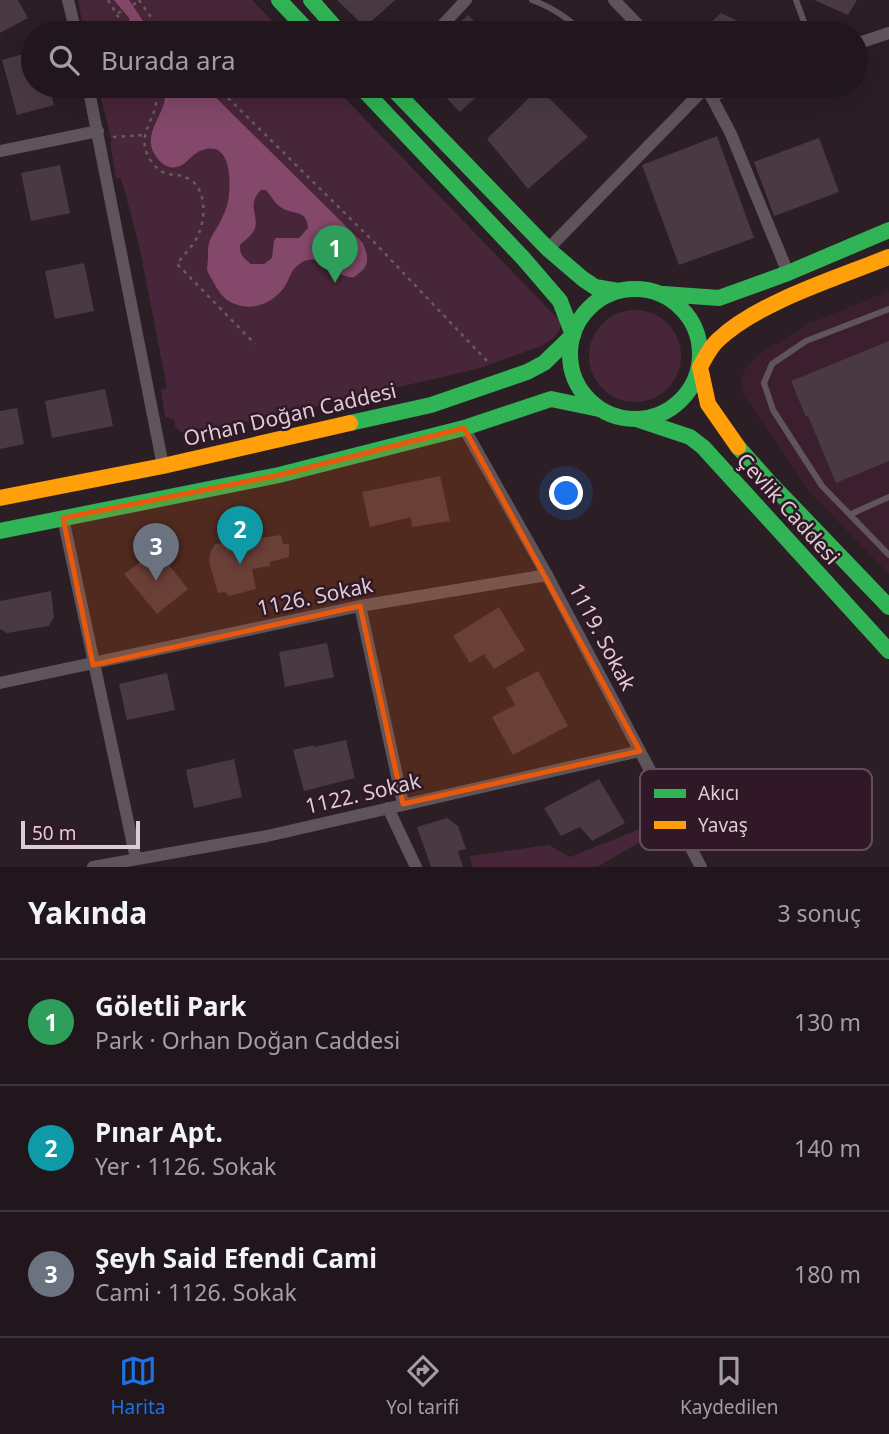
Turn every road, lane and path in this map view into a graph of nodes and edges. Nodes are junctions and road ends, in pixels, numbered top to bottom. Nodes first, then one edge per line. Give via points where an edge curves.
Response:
1 (68, 0) edge
2 (108, 0) edge
3 (139, 0) edge
4 (279, 0) edge
5 (311, 0) edge
6 (466, 0) edge
7 (532, 0) edge
8 (614, 0) edge
9 (796, 0) edge
10 (117, 14) junction
11 (73, 21) edge
12 (120, 21) edge
13 (154, 21) edge
14 (299, 21) edge
15 (329, 21) edge
16 (446, 21) edge
17 (571, 21) edge
18 (634, 21) edge
19 (804, 21) edge
20 (889, 33) edge
21 (868, 40) edge
22 (91, 98) edge
23 (157, 98) edge
24 (228, 98) edge
25 (371, 98) edge
26 (402, 98) edge
27 (698, 98) edge
28 (711, 98) edge
29 (99, 135) junction
30 (145, 135) junction
31 (0, 150) edge
32 (889, 230) edge
33 (548, 249) junction
34 (889, 257) edge
35 (788, 273) junction
36 (618, 291) junction
37 (662, 294) junction
38 (889, 309) edge
39 (573, 335) junction
40 (255, 344) dead end
41 (487, 361) dead end
42 (700, 367) junction
43 (599, 409) junction
44 (639, 420) junction
45 (464, 428) junction
46 (163, 466) junction
47 (889, 497) edge
48 (0, 498) edge
49 (851, 514) junction
50 (63, 518) junction
51 (0, 531) edge
52 (889, 555) edge
53 (547, 575) junction
54 (360, 606) junction
55 (889, 607) edge
56 (889, 651) edge
57 (93, 664) junction
58 (0, 683) edge
59 (640, 751) junction
60 (649, 769) edge
61 (403, 804) junction
62 (388, 808) junction
63 (692, 850) edge
64 (136, 859) junction
65 (93, 867) edge
66 (415, 867) edge
67 (701, 867) edge

1 - 11 street
2 - 10 path
3 - 10 path
3 - 13 path
4 - 14 main road
5 - 15 main road
6 - 16 street
7 - 17 lane
8 - 18 street
9 - 19 lane
10 - 12 path
20 - 21 street
22 - 29 street
23 - 30 path
24 - 41 path
25 - 39 main road via 560,301
26 - 33 main road
27 - 33 street
28 - 35 street via 731,134
29 - 30 path
29 - 31 street
29 - 46 street
30 - 40 path via 151,162 165,174 192,180 201,192 204,209 199,233 177,264
32 - 35 main road
33 - 36 main road via 595,287
34 - 42 main road via 784,299 734,326 715,342
35 - 37 main road via 719,298
36 - 37 main road
36 - 39 main road via 598,300 582,316
37 - 42 main road via 681,306 694,324 701,345
38 - 49 lane via 806,341 772,364 764,383 773,410 822,486
39 - 43 main road via 573,376 583,395
39 - 46 main road, Orhan Doğan Caddesi via 544,363 431,405
42 - 44 main road via 692,388 678,405
42 - 55 main road, Çevlik Caddesi via 708,404 732,440
43 - 44 main road via 618,418
43 - 45 main road via 551,399
44 - 56 main road, Çevlik Caddesi via 690,437 703,447
45 - 50 main road via 279,475
45 - 53 street, 1119. Sokak
46 - 48 main road, Orhan Doğan Caddesi
47 - 49 lane
49 - 52 lane
50 - 51 main road
50 - 57 street
53 - 54 street, 1126. Sokak
53 - 59 street, 1119. Sokak
54 - 57 street, 1126. Sokak
54 - 61 street
57 - 58 street, 1126. Sokak
57 - 64 street
59 - 60 street, 1119. Sokak
59 - 61 street, 1122. Sokak
61 - 62 street, 1122. Sokak
62 - 64 street, 1122. Sokak
62 - 66 street
63 - 67 street, 1119. Sokak
64 - 65 street, 1122. Sokak

